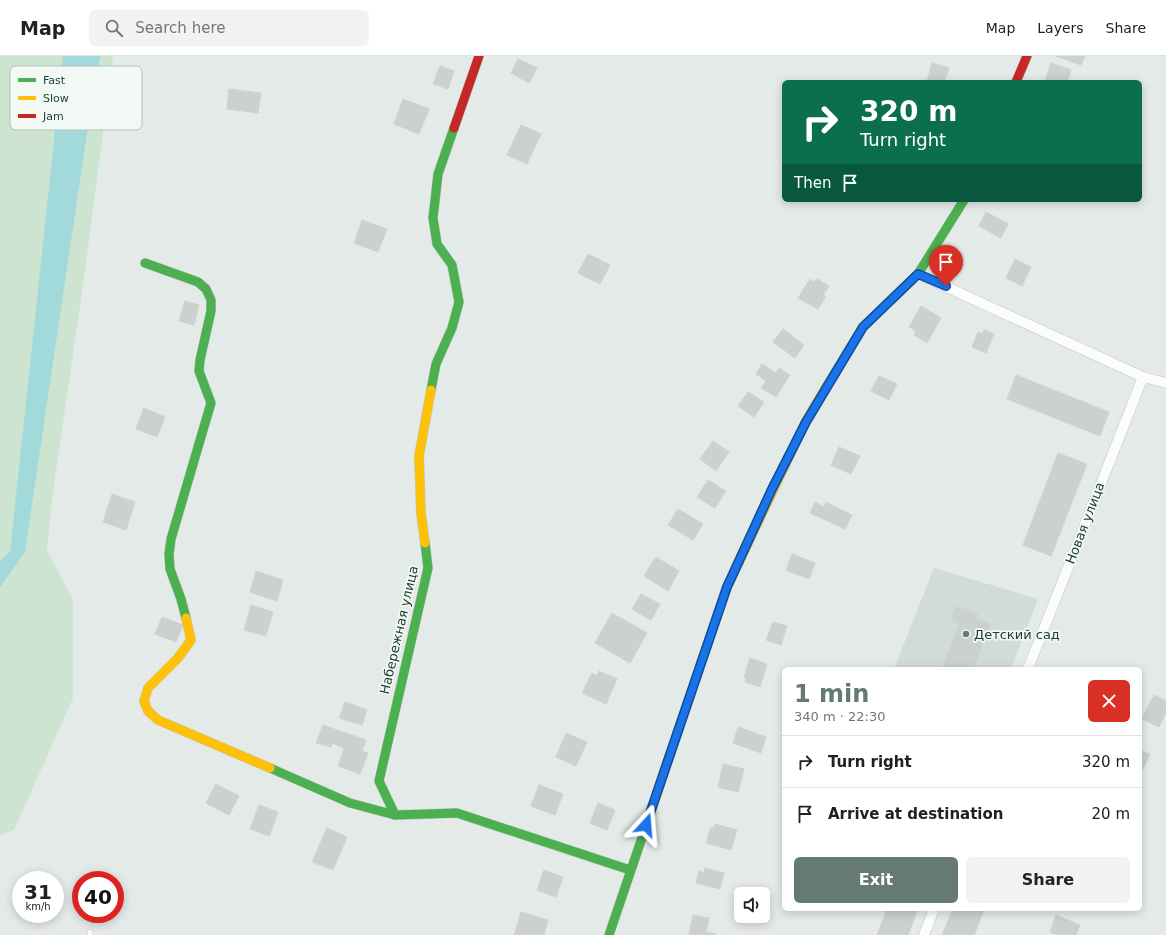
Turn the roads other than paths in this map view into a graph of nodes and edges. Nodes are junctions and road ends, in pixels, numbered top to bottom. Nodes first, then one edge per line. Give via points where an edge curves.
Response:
1 (479, 56) edge
2 (1027, 56) edge
3 (1017, 80) edge
4 (963, 202) edge
5 (145, 263) dead end
6 (918, 274) junction
7 (1142, 377) junction
8 (1166, 383) edge
9 (1029, 667) edge
10 (395, 815) junction
11 (630, 870) junction
12 (933, 911) edge
13 (609, 935) edge
14 (924, 935) edge

1 - 10 street, Набережная улица via 438,174 433,218 437,244 452,265 459,302 452,328 436,364 419,456 421,514 428,568 379,781
2 - 3 street
4 - 6 street
5 - 10 street via 198,282 206,289 212,311 200,360 202,384 210,402 168,554 191,640 178,658 148,688 144,700 148,711 158,720 350,802
6 - 7 street
6 - 11 street via 863,327 806,422 766,503 727,587
7 - 8 street
7 - 9 street, Новая улица
10 - 11 street via 457,813
11 - 13 street
12 - 14 street

